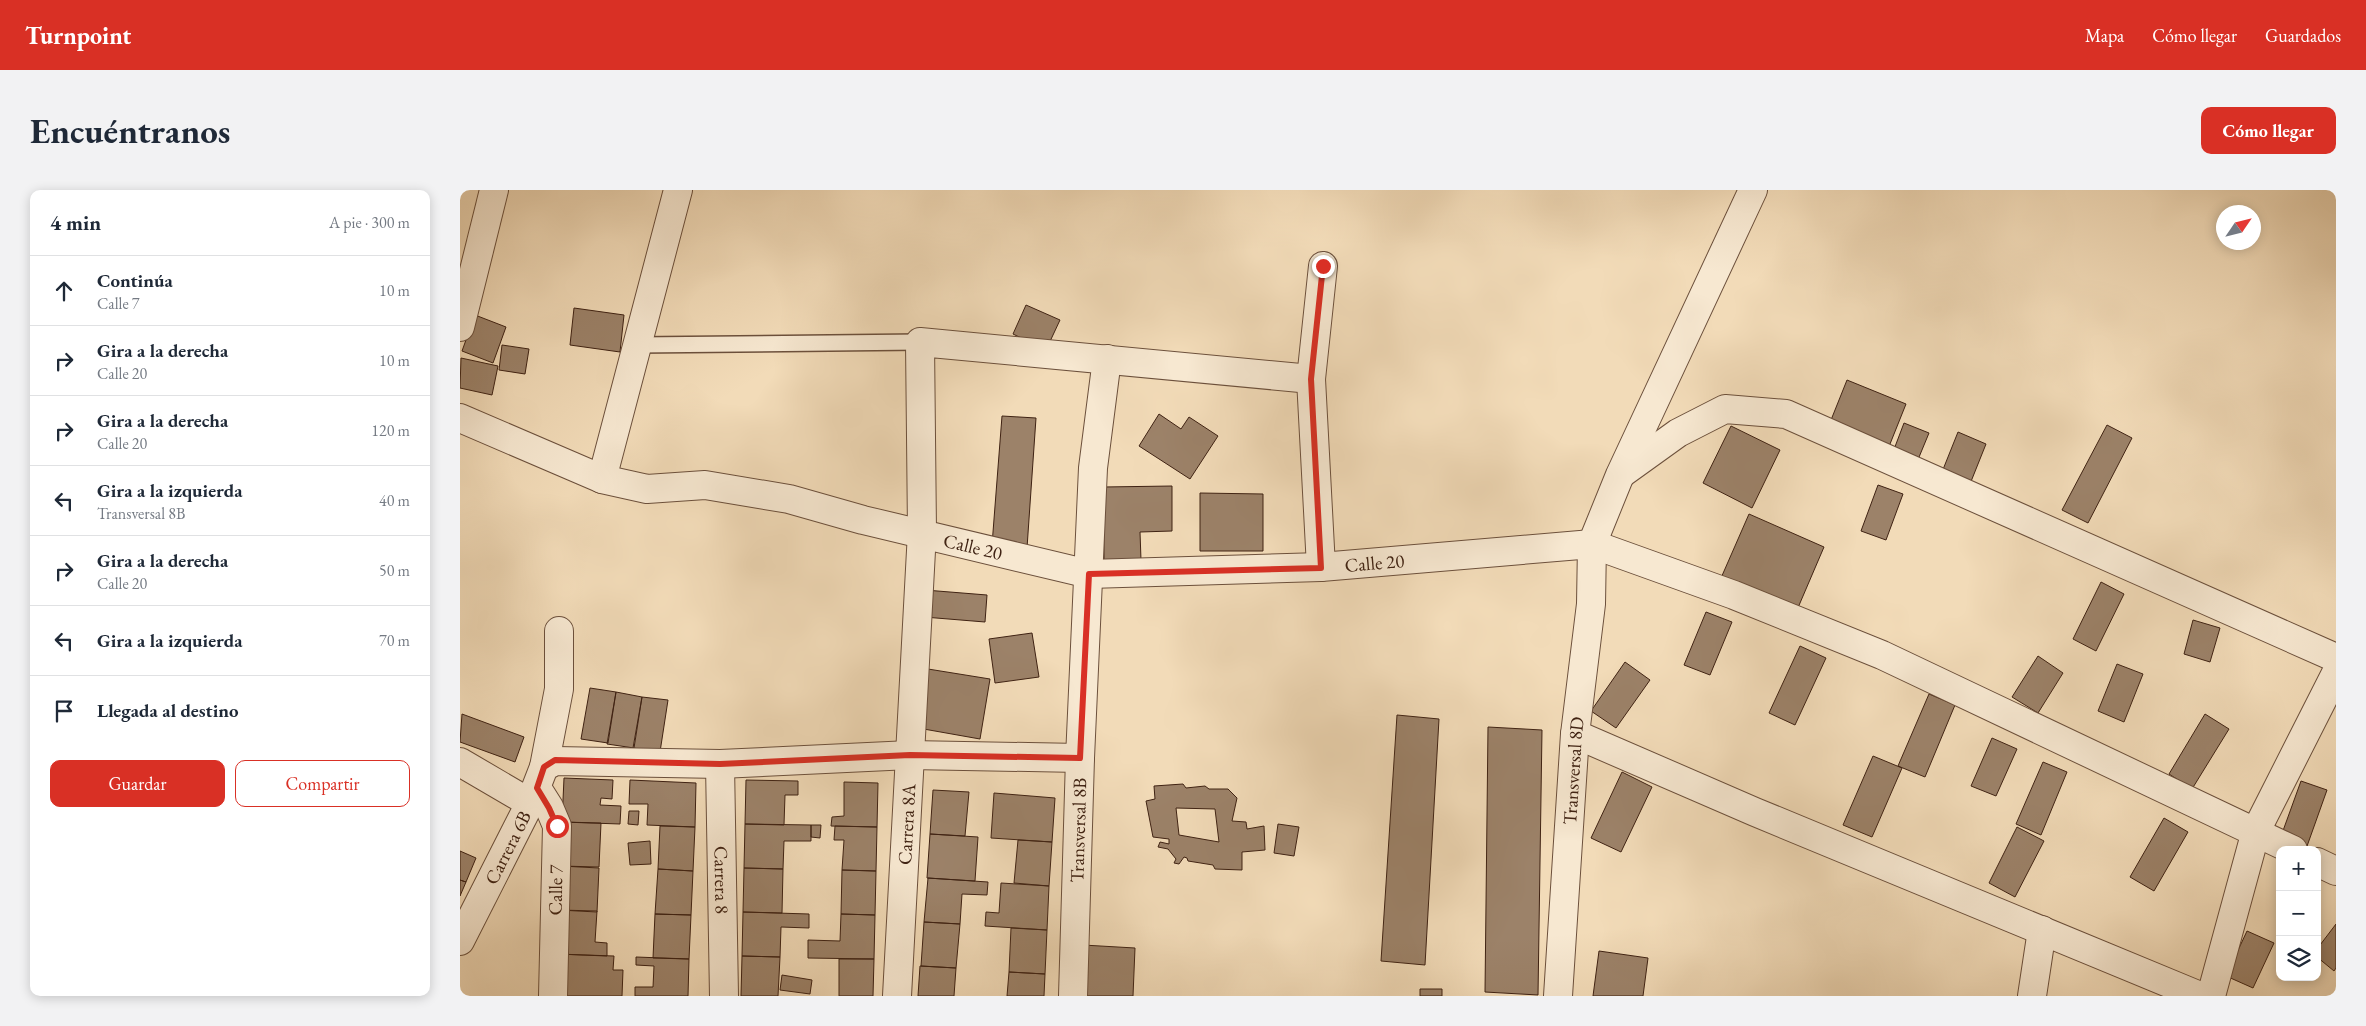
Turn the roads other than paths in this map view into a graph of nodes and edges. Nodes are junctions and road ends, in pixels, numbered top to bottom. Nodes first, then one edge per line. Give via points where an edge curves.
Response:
1 (494, 190) edge
2 (678, 190) edge
3 (1753, 190) edge
4 (1323, 266) dead end
5 (460, 327) edge
6 (920, 342) junction
7 (637, 346) junction
8 (1107, 359) junction
9 (1311, 379) junction
10 (460, 418) edge
11 (1620, 475) junction
12 (602, 478) junction
13 (922, 532) junction
14 (1592, 544) junction
15 (1321, 568) junction
16 (1089, 574) junction
17 (559, 631) dead end
18 (2336, 658) edge
19 (2336, 673) edge
20 (1575, 734) junction
21 (910, 755) junction
22 (1080, 758) junction
23 (460, 762) edge
24 (720, 764) junction
25 (538, 785) junction
26 (2256, 831) junction
27 (2285, 846) edge
28 (2321, 864) edge
29 (2336, 871) edge
30 (2042, 930) junction
31 (460, 941) edge
32 (553, 996) edge
33 (724, 996) edge
34 (897, 996) edge
35 (1073, 996) edge
36 (1558, 996) edge
37 (2032, 996) edge
38 (2200, 996) edge
39 (2211, 996) edge

1 - 5 street
2 - 7 street
3 - 11 street
4 - 9 street
6 - 7 lane
6 - 8 street
6 - 13 street, Carrera 8A
7 - 12 street
8 - 9 street
8 - 16 street, Transversal 8B via 1093,468
9 - 15 street
10 - 12 street, Calle 20
11 - 14 street
11 - 18 street via 1678,433 1725,408 1786,414
12 - 13 street, Calle 20 via 647,489 705,486 789,499 863,520
13 - 16 street, Calle 20
13 - 21 street, Carrera 8A
14 - 15 street, Calle 20
14 - 20 street, Transversal 8D via 1592,604
14 - 26 street via 1699,582 1882,655
15 - 16 street, Calle 20
16 - 22 street, Transversal 8B
17 - 25 street, Carrera 6B via 559,689
19 - 26 street
20 - 30 street
20 - 36 street, Transversal 8D
21 - 22 street
21 - 24 street
21 - 34 street, Carrera 8A
22 - 35 street, Transversal 8B
23 - 25 street
24 - 25 street via 555,760
24 - 33 street, Carrera 8
25 - 31 street, Carrera 6B
25 - 32 street, Calle 7 via 557,826
26 - 27 street
26 - 39 street
28 - 29 street
30 - 37 street
30 - 38 street

